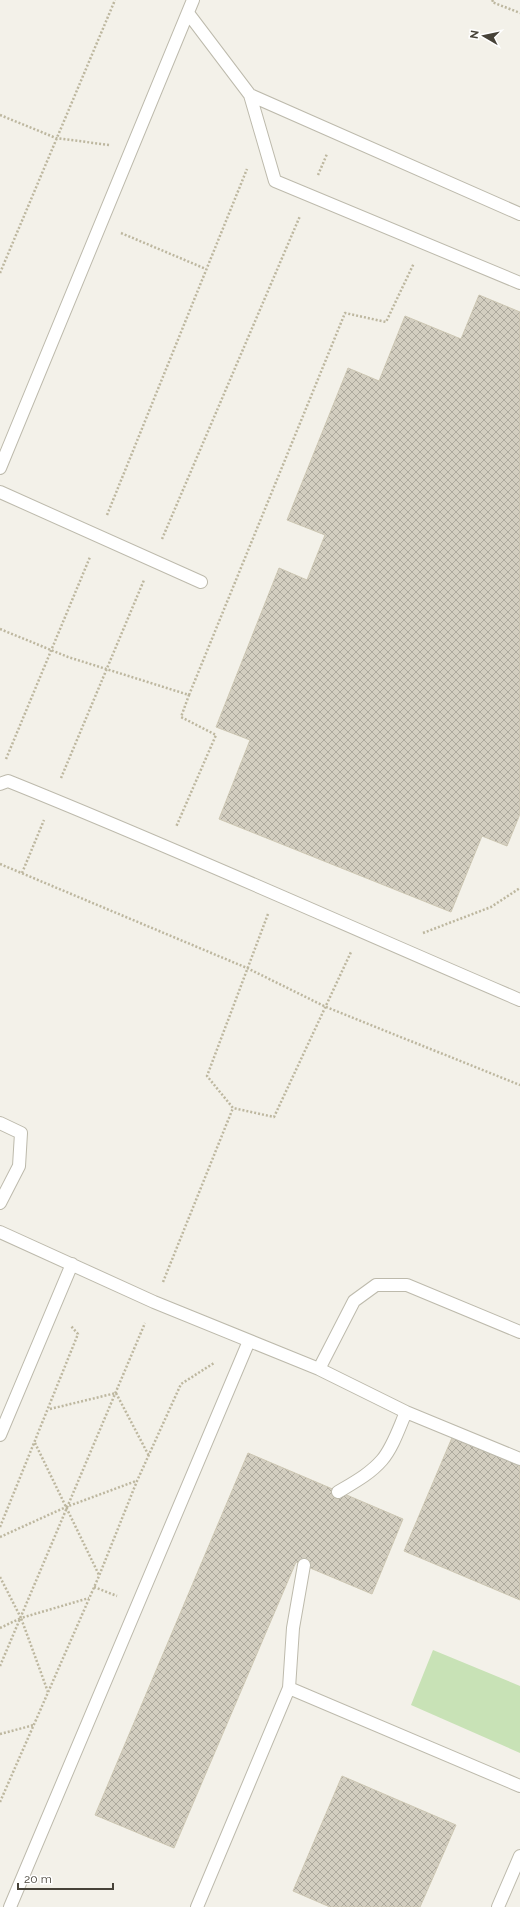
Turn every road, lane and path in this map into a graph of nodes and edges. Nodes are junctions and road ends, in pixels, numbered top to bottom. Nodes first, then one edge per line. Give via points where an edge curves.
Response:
1 (116, 0) edge
2 (193, 0) edge
3 (493, 0) edge
4 (188, 13) junction
5 (520, 13) edge
6 (250, 95) junction
7 (0, 115) edge
8 (261, 133) junction
9 (336, 133) junction
10 (56, 138) junction
11 (131, 148) junction
12 (309, 195) junction
13 (520, 214) edge
14 (100, 224) junction
15 (423, 243) junction
16 (206, 269) junction
17 (0, 272) edge
18 (520, 283) edge
19 (0, 468) edge
20 (0, 492) edge
21 (98, 536) junction
22 (153, 560) junction
23 (201, 582) dead end
24 (0, 629) edge
25 (50, 650) junction
26 (106, 669) junction
27 (189, 695) junction
28 (3, 766) dead end
29 (0, 784) edge
30 (52, 799) junction
31 (168, 846) junction
32 (0, 864) edge
33 (22, 873) junction
34 (520, 888) edge
35 (275, 895) junction
36 (361, 932) junction
37 (420, 934) dead end
38 (247, 968) junction
39 (520, 1000) edge
40 (326, 1007) junction
41 (520, 1085) edge
42 (233, 1108) junction
43 (0, 1124) edge
44 (0, 1203) edge
45 (0, 1232) edge
46 (72, 1264) junction
47 (154, 1302) junction
48 (55, 1304) junction
49 (520, 1332) edge
50 (249, 1341) junction
51 (218, 1360) dead end
52 (319, 1369) junction
53 (116, 1393) junction
54 (49, 1409) junction
55 (406, 1412) junction
56 (0, 1435) edge
57 (35, 1443) junction
58 (149, 1456) junction
59 (520, 1458) edge
60 (137, 1481) junction
61 (338, 1492) dead end
62 (66, 1508) junction
63 (0, 1528) edge
64 (0, 1537) edge
65 (304, 1565) dead end
66 (99, 1576) junction
67 (0, 1577) edge
68 (90, 1598) junction
69 (20, 1618) junction
70 (0, 1628) edge
71 (0, 1666) edge
72 (289, 1688) junction
73 (48, 1692) junction
74 (34, 1725) junction
75 (0, 1734) edge
76 (520, 1786) edge
77 (0, 1802) edge
78 (520, 1856) edge
79 (10, 1907) edge
80 (197, 1907) edge
81 (498, 1907) edge

1 - 10 path
2 - 4 lane
3 - 5 path via 492,2
4 - 6 lane
4 - 11 lane
6 - 8 lane
6 - 9 lane
7 - 10 path
8 - 12 lane via 275,181
8 - 16 path
9 - 12 path
9 - 13 lane
10 - 11 path
10 - 17 path
11 - 14 lane
12 - 15 lane
12 - 22 path
14 - 16 path
14 - 19 lane
15 - 18 lane
15 - 27 path via 386,322 345,313
16 - 21 path
20 - 21 lane
21 - 22 lane
21 - 25 path
22 - 23 lane
22 - 26 path
24 - 25 path
25 - 26 path
25 - 28 path
26 - 27 path
26 - 30 path
27 - 31 path via 181,717 216,735
29 - 30 lane via 8,781
30 - 31 lane
30 - 33 path
31 - 35 lane
32 - 33 path
33 - 38 path
34 - 37 path via 491,907
35 - 36 lane
35 - 38 path
36 - 39 lane
36 - 40 path
38 - 40 path
38 - 42 path via 207,1076
40 - 41 path
40 - 42 path via 274,1117
42 - 47 path
43 - 44 lane via 21,1133 19,1166
45 - 46 lane
46 - 47 lane
46 - 48 lane
47 - 50 lane
47 - 53 path
48 - 54 path via 78,1334
48 - 56 lane
49 - 52 lane via 407,1285 376,1285 354,1301
50 - 52 lane
50 - 79 lane
51 - 58 path via 181,1384
52 - 55 lane
53 - 54 path
53 - 58 path
53 - 62 path
54 - 57 path
55 - 59 lane
55 - 61 lane via 382,1460 365,1476
57 - 62 path
57 - 63 path
58 - 60 path
60 - 62 path
60 - 66 path
62 - 64 path
62 - 66 path
62 - 69 path
65 - 72 lane via 292,1628
66 - 68 path
67 - 69 path
68 - 69 path
68 - 73 path
69 - 70 path
69 - 71 path
69 - 73 path
72 - 76 lane
72 - 80 lane
73 - 74 path
74 - 75 path
74 - 77 path
78 - 81 lane

